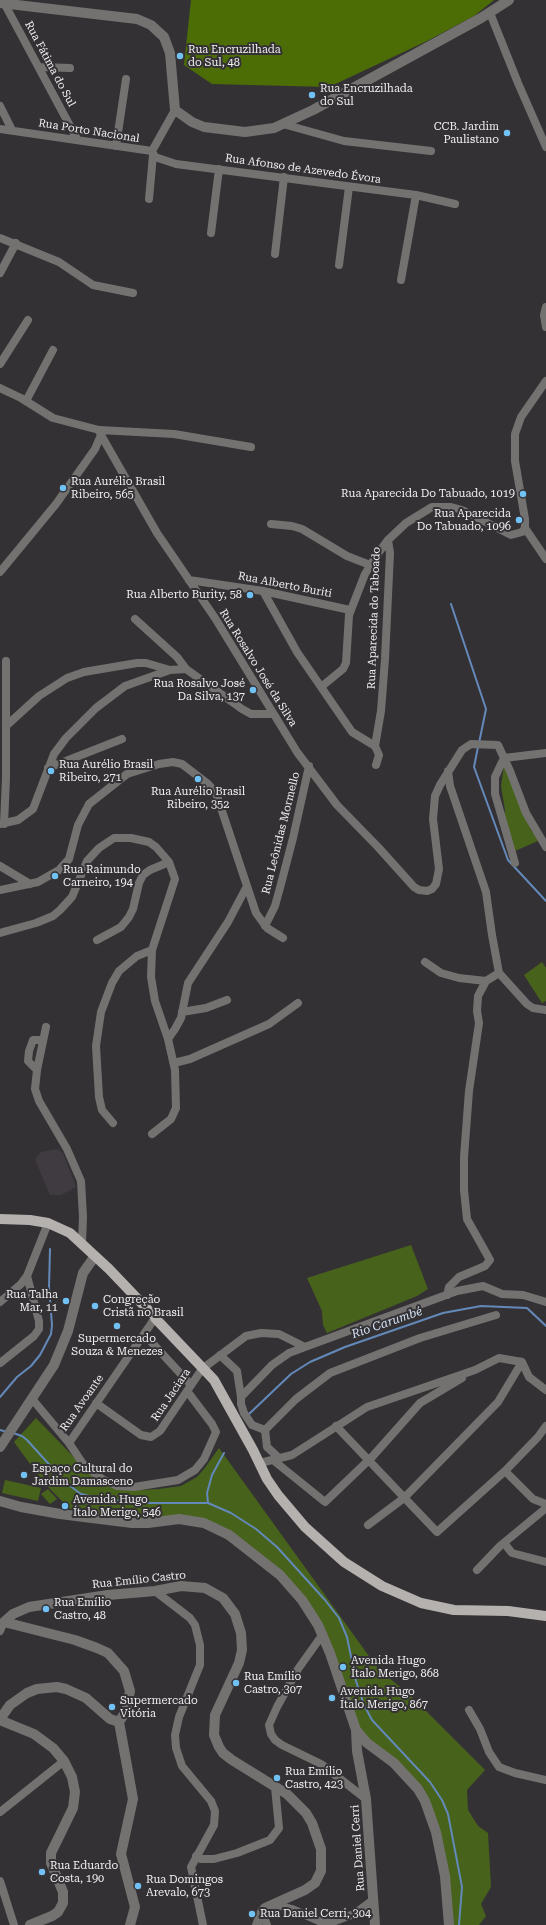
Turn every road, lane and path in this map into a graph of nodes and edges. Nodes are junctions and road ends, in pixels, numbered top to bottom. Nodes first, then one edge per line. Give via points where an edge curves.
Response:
1 (509, 0) edge
2 (2, 2) edge
3 (490, 13) junction
4 (40, 67) junction
5 (70, 68) dead end
6 (126, 79) dead end
7 (0, 106) edge
8 (175, 110) junction
9 (284, 124) junction
10 (0, 129) edge
11 (12, 130) junction
12 (77, 139) junction
13 (116, 146) junction
14 (546, 147) edge
15 (431, 151) dead end
16 (152, 153) junction
17 (219, 169) junction
18 (284, 177) junction
19 (349, 187) junction
20 (416, 195) junction
21 (149, 199) dead end
22 (455, 204) dead end
23 (211, 233) dead end
24 (0, 238) edge
25 (16, 243) junction
26 (275, 254) dead end
27 (339, 265) dead end
28 (0, 273) edge
29 (401, 280) dead end
30 (133, 294) dead end
31 (546, 310) edge
32 (28, 320) dead end
33 (546, 327) edge
34 (53, 350) dead end
35 (0, 364) edge
36 (546, 381) edge
37 (0, 388) edge
38 (26, 401) junction
39 (100, 433) junction
40 (251, 447) dead end
41 (271, 524) dead end
42 (525, 528) junction
43 (388, 540) junction
44 (546, 560) edge
45 (370, 565) junction
46 (0, 572) edge
47 (189, 580) junction
48 (262, 591) junction
49 (350, 610) junction
50 (134, 619) dead end
51 (6, 661) dead end
52 (186, 669) junction
53 (170, 670) junction
54 (321, 687) junction
55 (273, 714) junction
56 (6, 726) junction
57 (122, 739) dead end
58 (375, 746) junction
59 (546, 753) edge
60 (504, 758) junction
61 (376, 765) dead end
62 (309, 766) junction
63 (48, 768) junction
64 (448, 771) junction
65 (2, 824) edge
66 (546, 847) edge
67 (515, 863) dead end
68 (170, 864) junction
69 (0, 866) edge
70 (30, 884) junction
71 (247, 886) junction
72 (0, 890) edge
73 (265, 926) junction
74 (0, 933) edge
75 (283, 938) dead end
76 (97, 940) dead end
77 (152, 950) junction
78 (424, 962) dead end
79 (499, 973) junction
80 (486, 981) junction
81 (227, 1000) dead end
82 (298, 1003) dead end
83 (546, 1010) edge
84 (182, 1012) junction
85 (46, 1027) dead end
86 (168, 1039) junction
87 (43, 1040) junction
88 (174, 1063) junction
89 (37, 1070) junction
90 (113, 1123) dead end
91 (152, 1134) dead end
92 (1, 1216) edge
93 (48, 1223) junction
94 (82, 1242) junction
95 (96, 1256) junction
96 (27, 1276) junction
97 (447, 1295) junction
98 (0, 1302) edge
99 (546, 1302) edge
100 (496, 1315) dead end
101 (153, 1316) junction
102 (144, 1334) junction
103 (305, 1347) junction
104 (220, 1355) junction
105 (522, 1362) junction
106 (0, 1363) edge
107 (202, 1369) junction
108 (475, 1370) junction
109 (189, 1388) junction
110 (546, 1390) edge
111 (242, 1397) junction
112 (33, 1400) junction
113 (96, 1403) junction
114 (336, 1426) junction
115 (546, 1426) edge
116 (265, 1430) junction
117 (3, 1443) edge
118 (69, 1443) junction
119 (276, 1459) junction
120 (368, 1461) junction
121 (260, 1463) junction
122 (505, 1471) junction
123 (404, 1498) junction
124 (0, 1501) edge
125 (546, 1504) edge
126 (546, 1508) edge
127 (368, 1525) dead end
128 (504, 1543) junction
129 (546, 1562) edge
130 (477, 1570) dead end
131 (155, 1591) junction
132 (546, 1616) edge
133 (2, 1626) edge
134 (323, 1634) junction
135 (469, 1710) dead end
136 (0, 1719) edge
137 (119, 1722) junction
138 (356, 1730) junction
139 (64, 1761) junction
140 (546, 1780) edge
141 (275, 1787) junction
142 (366, 1799) junction
143 (0, 1812) edge
144 (196, 1856) junction
145 (0, 1881) edge
146 (373, 1900) junction
147 (273, 1904) junction
148 (262, 1912) junction
149 (14, 1925) edge
150 (30, 1925) edge
151 (130, 1925) edge
152 (203, 1925) edge
153 (257, 1925) edge
154 (267, 1925) edge
155 (375, 1925) edge
156 (449, 1925) edge

1 - 3 street
2 - 4 street, Rua Fátima do Sul
2 - 8 street via 137,19 151,25 164,37 170,53
3 - 9 street
3 - 14 street
4 - 5 street
4 - 12 street, Rua Fátima do Sul
6 - 13 street
7 - 11 street
8 - 9 street via 204,127 228,131 261,131
8 - 16 street, Rua Porto Nacional
9 - 15 street via 344,141
10 - 11 street, Rua Porto Nacional
11 - 12 street, Rua Porto Nacional
12 - 13 street, Rua Porto Nacional
13 - 16 street, Rua Porto Nacional
16 - 17 street, Rua Afonso de Azevedo Évora via 170,163
16 - 21 street
17 - 18 street, Rua Afonso de Azevedo Évora
17 - 23 street
18 - 19 street, Rua Afonso de Azevedo Évora
18 - 26 street
19 - 20 street, Rua Afonso de Azevedo Évora
19 - 27 street
20 - 22 street, Rua Afonso de Azevedo Évora
20 - 29 street
24 - 25 street
25 - 28 street
25 - 30 street via 59,262 93,285
31 - 33 street
32 - 35 street
34 - 38 street
36 - 42 street via 521,417 515,434 515,461
37 - 38 street
38 - 39 street via 53,418
39 - 40 street via 174,434
39 - 46 street via 95,449 56,504
39 - 47 street, Rua Rosalvo José da Silva via 157,533
41 - 45 street via 302,529 336,550
42 - 43 street, Rua Aparecida do Taboado via 522,532 511,535 462,510 441,506 432,507 416,515
42 - 44 street
43 - 45 street
43 - 58 street, Rua Aparecida do Taboado via 390,553 385,659
45 - 49 street
47 - 48 street, Rua Alberto Buriti
47 - 55 street, Rua Rosalvo José da Silva
48 - 49 street, Rua Alberto Buriti
48 - 54 street via 297,652
49 - 54 street via 346,664
50 - 52 street via 173,653
51 - 56 street
52 - 53 street
52 - 55 street via 251,714
53 - 56 street via 137,663 73,676 40,696
53 - 63 street via 125,686 96,708 66,738 54,754
54 - 58 street via 352,732
55 - 62 street, Rua Rosalvo José da Silva
56 - 65 street
57 - 63 street
58 - 61 street, Rua Aparecida do Taboado via 379,755
59 - 60 street
60 - 64 street via 498,745 476,744 464,747
60 - 66 street via 526,813
60 - 67 street via 495,777 495,794
62 - 64 street, Rua Rosalvo José da Silva via 345,814 378,846 414,888 423,891 432,889 438,878 433,808 440,785
62 - 73 street, Rua Leônidas Mormello via 294,838 275,906
63 - 65 street via 33,809 18,820
64 - 79 street via 450,786 488,899
68 - 74 street via 149,842 114,838 99,848 87,861 72,897 53,916
68 - 76 street via 143,875 129,917 121,927
68 - 77 street via 175,875 174,884
69 - 70 street
70 - 71 street via 51,876 64,866 72,851 78,825 89,804 127,774 173,762 189,767 213,788
70 - 72 street
71 - 73 street via 256,913
71 - 84 street via 228,922 191,976
73 - 75 street
77 - 86 street via 152,984
77 - 90 street via 137,956 120,972 112,983 101,1012 96,1046 100,1097 102,1110
78 - 80 street via 441,973
79 - 80 street
79 - 83 street via 527,1004 533,1008
80 - 97 street via 478,996 479,1023 465,1133 464,1190 467,1219 490,1260 486,1266 459,1277 449,1287
81 - 84 street via 206,1008
82 - 88 street via 269,1024 190,1059
84 - 86 street
85 - 87 street
86 - 88 street
87 - 89 street
87 - 89 street via 33,1040 29,1050 28,1061
88 - 91 street via 176,1108 171,1119
89 - 94 street via 35,1089 38,1101 61,1138 81,1181
92 - 93 main road
93 - 94 main road via 70,1233
93 - 96 street
94 - 95 main road
95 - 101 main road
95 - 112 street via 82,1273 62,1346
96 - 98 street
96 - 106 street via 39,1329
97 - 99 street via 483,1286 502,1294 523,1295
97 - 103 street
100 - 116 street via 420,1338 330,1373 296,1399
101 - 102 street, Rua Avoante
101 - 107 main road
102 - 109 street
102 - 113 street, Rua Avoante
103 - 104 street, Rua Jaciara via 279,1334 262,1333 246,1336
103 - 111 street via 289,1353 272,1365
104 - 107 street, Rua Jaciara
104 - 111 street via 237,1371
105 - 108 street via 499,1358
105 - 110 street via 529,1377
105 - 123 street via 498,1402
107 - 109 street, Rua Jaciara
107 - 121 main road via 214,1380
108 - 114 street via 367,1407
108 - 120 street via 420,1403
109 - 113 street, Rua Jaciara via 160,1431 151,1437 141,1434
109 - 118 street via 212,1424 216,1435 204,1459 194,1470 178,1480 120,1487 102,1479 83,1464
111 - 116 street via 241,1404 252,1425
112 - 117 street
112 - 118 street
113 - 118 street, Rua Avoante
114 - 119 street via 292,1456
114 - 120 street
115 - 122 street
116 - 119 street via 267,1447
119 - 120 street via 325,1502
119 - 121 street
120 - 123 street
121 - 132 main road via 271,1484 306,1527 344,1562 382,1586 422,1603 454,1610 508,1611
122 - 123 street via 437,1532
122 - 125 street via 533,1499
123 - 127 street
124 - 134 street via 60,1514 120,1522 148,1523 179,1519 216,1527 280,1576 302,1600
126 - 128 street
128 - 129 street via 512,1553
128 - 130 street
131 - 133 street, Rua Emílio Castro via 29,1607 13,1614
131 - 141 street, Rua Emílio Castro via 194,1586 214,1592 230,1605 241,1633 242,1650 239,1663 216,1715 214,1735 223,1753
131 - 144 street via 190,1618 195,1625 200,1645 200,1665 179,1717 175,1735 182,1766 211,1801 215,1811 214,1825
133 - 137 street via 75,1640 108,1653 123,1669 129,1685 129,1698 123,1718
134 - 138 street
134 - 142 street via 298,1669 273,1714 269,1725 271,1734 282,1745 321,1764
135 - 140 street via 499,1767
136 - 137 street via 10,1705 26,1693 37,1689 57,1688 81,1695 110,1719
136 - 139 street via 39,1738 53,1748
137 - 151 street via 133,1799 121,1850 135,1907
138 - 142 street, Rua Daniel Cerri via 356,1747
138 - 156 street via 367,1743 394,1763 418,1789 425,1801 436,1832 446,1876
139 - 143 street
139 - 150 street via 72,1776 74,1801 50,1856 60,1884 63,1903 52,1916
141 - 144 street via 279,1828 270,1840 214,1859 201,1859
141 - 147 street, Rua Emílio Castro via 287,1794 306,1813 316,1832 322,1858 321,1871 310,1888
142 - 146 street, Rua Daniel Cerri
144 - 152 street via 191,1867
145 - 149 street
146 - 147 street, Rua Daniel Cerri via 354,1914 330,1923
146 - 155 street
147 - 148 street
148 - 153 street
148 - 154 street

